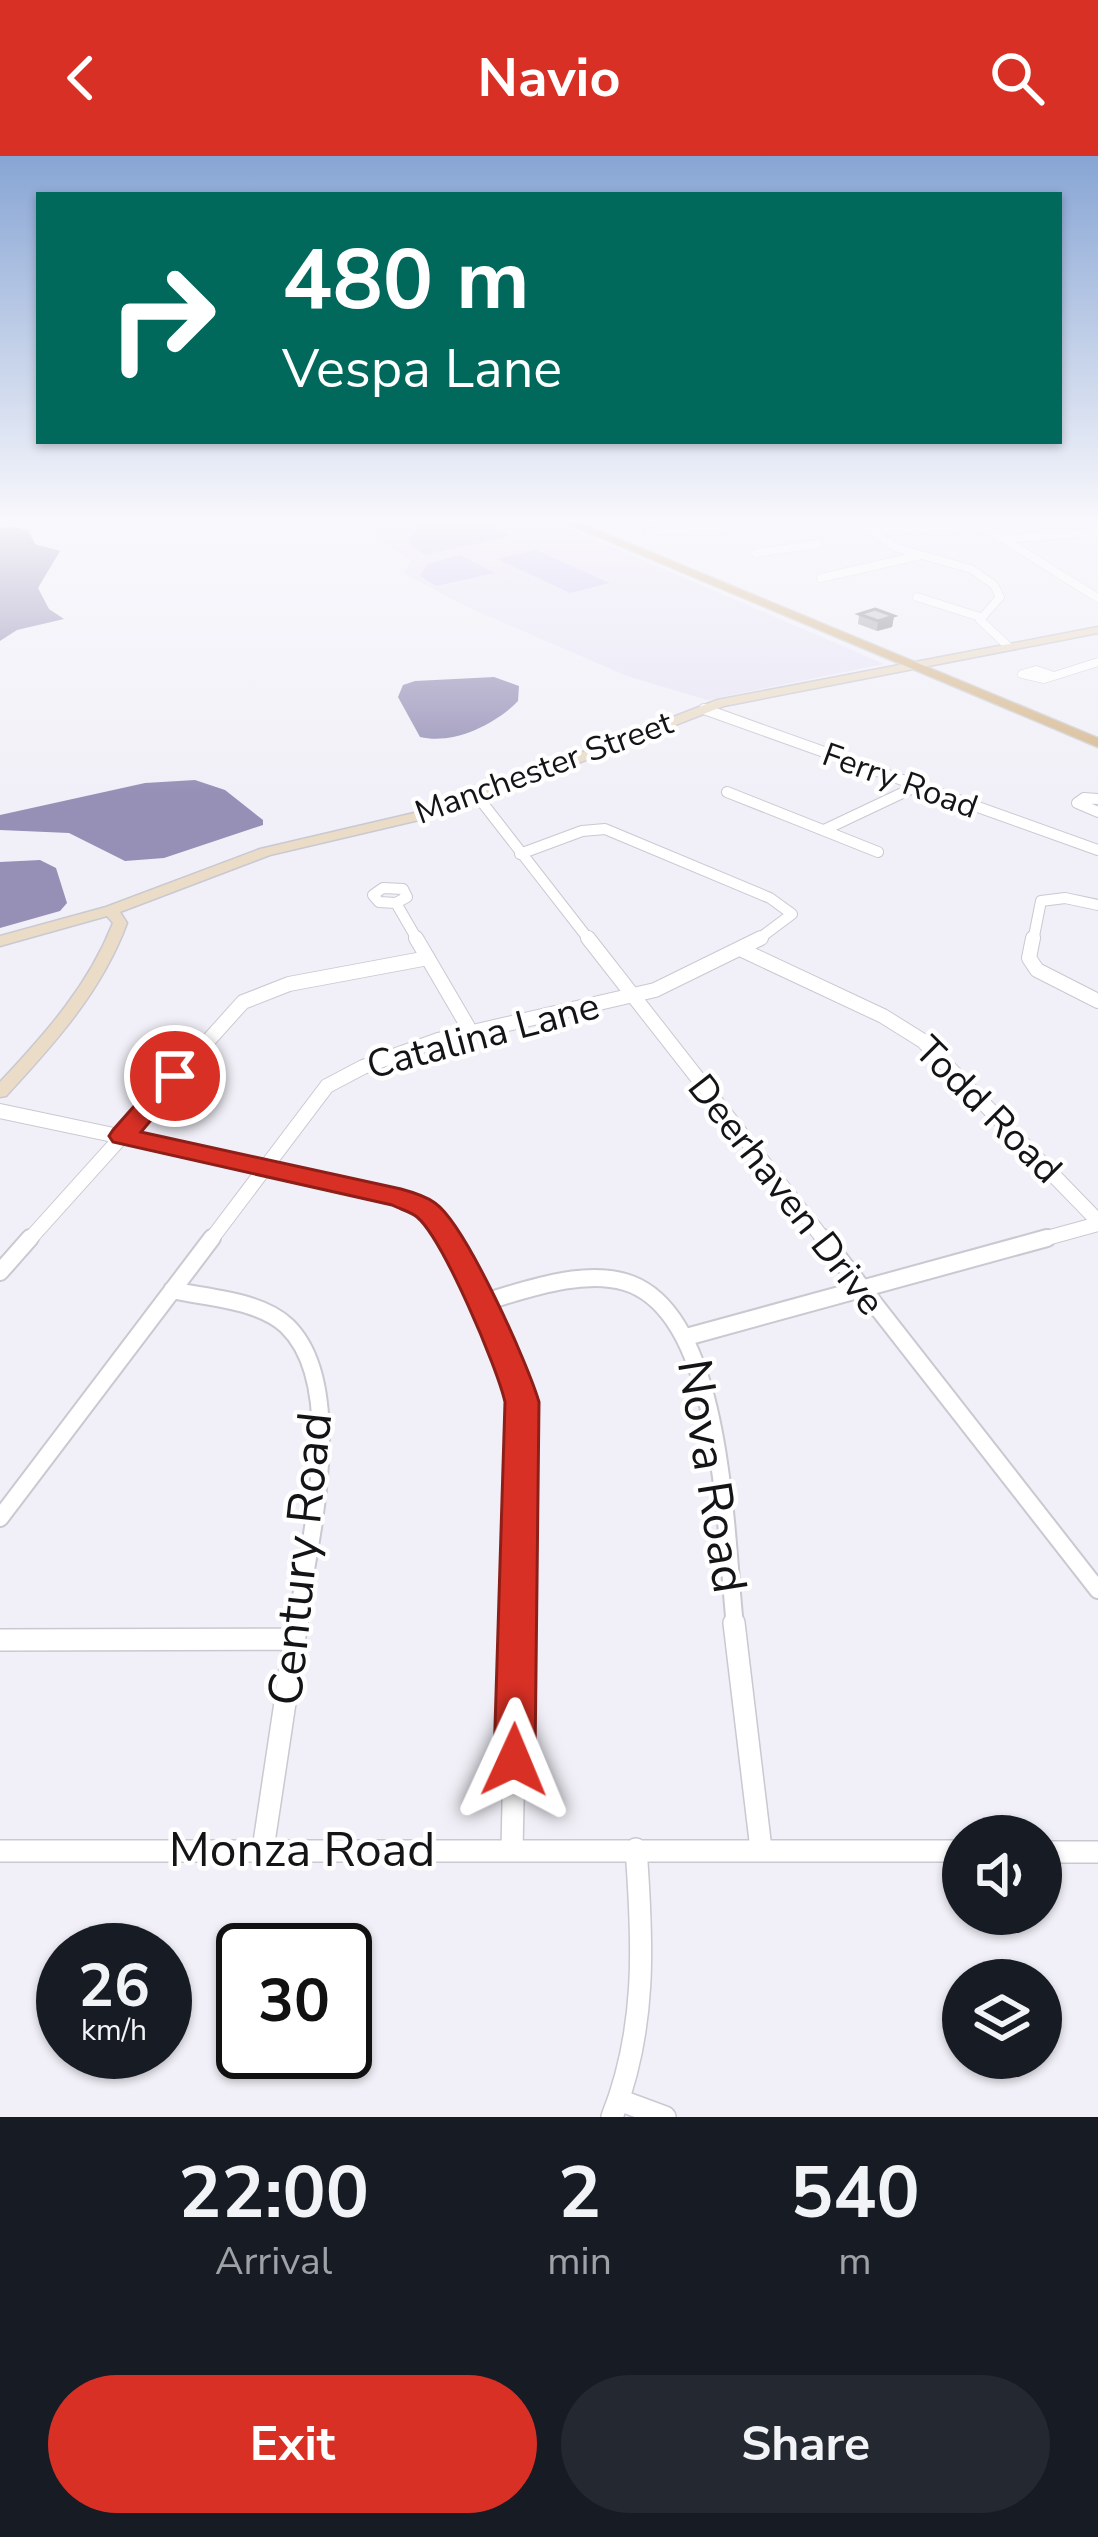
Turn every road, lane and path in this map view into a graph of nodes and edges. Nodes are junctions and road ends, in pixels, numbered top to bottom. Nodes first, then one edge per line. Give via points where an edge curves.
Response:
1 (781, 613) edge
2 (966, 613) edge
3 (984, 613) edge
4 (980, 617) junction
5 (1094, 634) edge
6 (1008, 646) junction
7 (1098, 662) edge
8 (906, 666) junction
9 (1055, 676) dead end
10 (704, 709) junction
11 (1098, 743) edge
12 (915, 787) junction
13 (727, 792) dead end
14 (478, 797) junction
15 (1098, 800) edge
16 (1098, 812) edge
17 (824, 830) junction
18 (1098, 850) edge
19 (878, 852) dead end
20 (520, 854) junction
21 (396, 903) dead end
22 (1098, 905) edge
23 (111, 910) junction
24 (0, 941) edge
25 (740, 949) junction
26 (428, 958) junction
27 (632, 997) junction
28 (1098, 1001) edge
29 (471, 1032) junction
30 (0, 1092) edge
31 (0, 1111) edge
32 (123, 1136) junction
33 (265, 1167) junction
34 (1098, 1223) edge
35 (0, 1272) edge
36 (860, 1289) junction
37 (172, 1290) junction
38 (480, 1303) junction
39 (690, 1336) junction
40 (0, 1518) edge
41 (1098, 1590) edge
42 (295, 1639) junction
43 (0, 1640) edge
44 (263, 1849) junction
45 (512, 1849) junction
46 (637, 1849) junction
47 (761, 1849) junction
48 (0, 1851) edge
49 (942, 1851) edge
50 (1062, 1852) edge
51 (1098, 1852) edge
52 (616, 2109) edge
53 (665, 2117) edge

1 - 8 main road
2 - 4 street
3 - 4 street
4 - 6 street
5 - 6 street, Manchester Street
6 - 8 street, Manchester Street
7 - 9 street
8 - 10 street, Manchester Street
8 - 11 main road
10 - 12 street, Ferry Road
10 - 14 street, Manchester Street
12 - 17 street
12 - 18 street, Ferry Road
13 - 17 street
14 - 20 street, Deerhaven Drive
14 - 23 street, Manchester Street via 242,860
15 - 16 street via 1077,801
17 - 19 street
20 - 25 street, Catalina Lane via 605,829 788,908 790,921
20 - 27 street, Deerhaven Drive
21 - 26 street
22 - 28 street via 1041,901 1029,958
23 - 24 street, Manchester Street
23 - 30 street via 120,923 115,939 58,1030
25 - 27 street, Catalina Lane
25 - 34 street, Todd Road via 923,1041
26 - 29 street
26 - 32 street via 290,984 243,1002
27 - 29 street, Catalina Lane
27 - 36 street, Deerhaven Drive
29 - 33 street, Catalina Lane via 373,1062 327,1086
31 - 32 street
32 - 33 street
32 - 35 street
33 - 37 street, Catalina Lane
33 - 38 street via 378,1191 428,1211
34 - 36 street
36 - 39 street
36 - 41 street, Deerhaven Drive
37 - 40 street, Catalina Lane
37 - 42 street, Century Road via 260,1310 285,1324 312,1366 322,1430
38 - 39 street, Nova Road via 572,1279 609,1278 660,1298
38 - 45 street via 522,1402
39 - 47 street, Nova Road via 707,1389
42 - 43 street
42 - 44 street, Century Road
44 - 45 street, Monza Road
44 - 48 street, Monza Road
45 - 46 street, Monza Road
46 - 47 street, Monza Road
46 - 52 street via 642,2009
47 - 49 street, Monza Road
50 - 51 street
52 - 53 street

